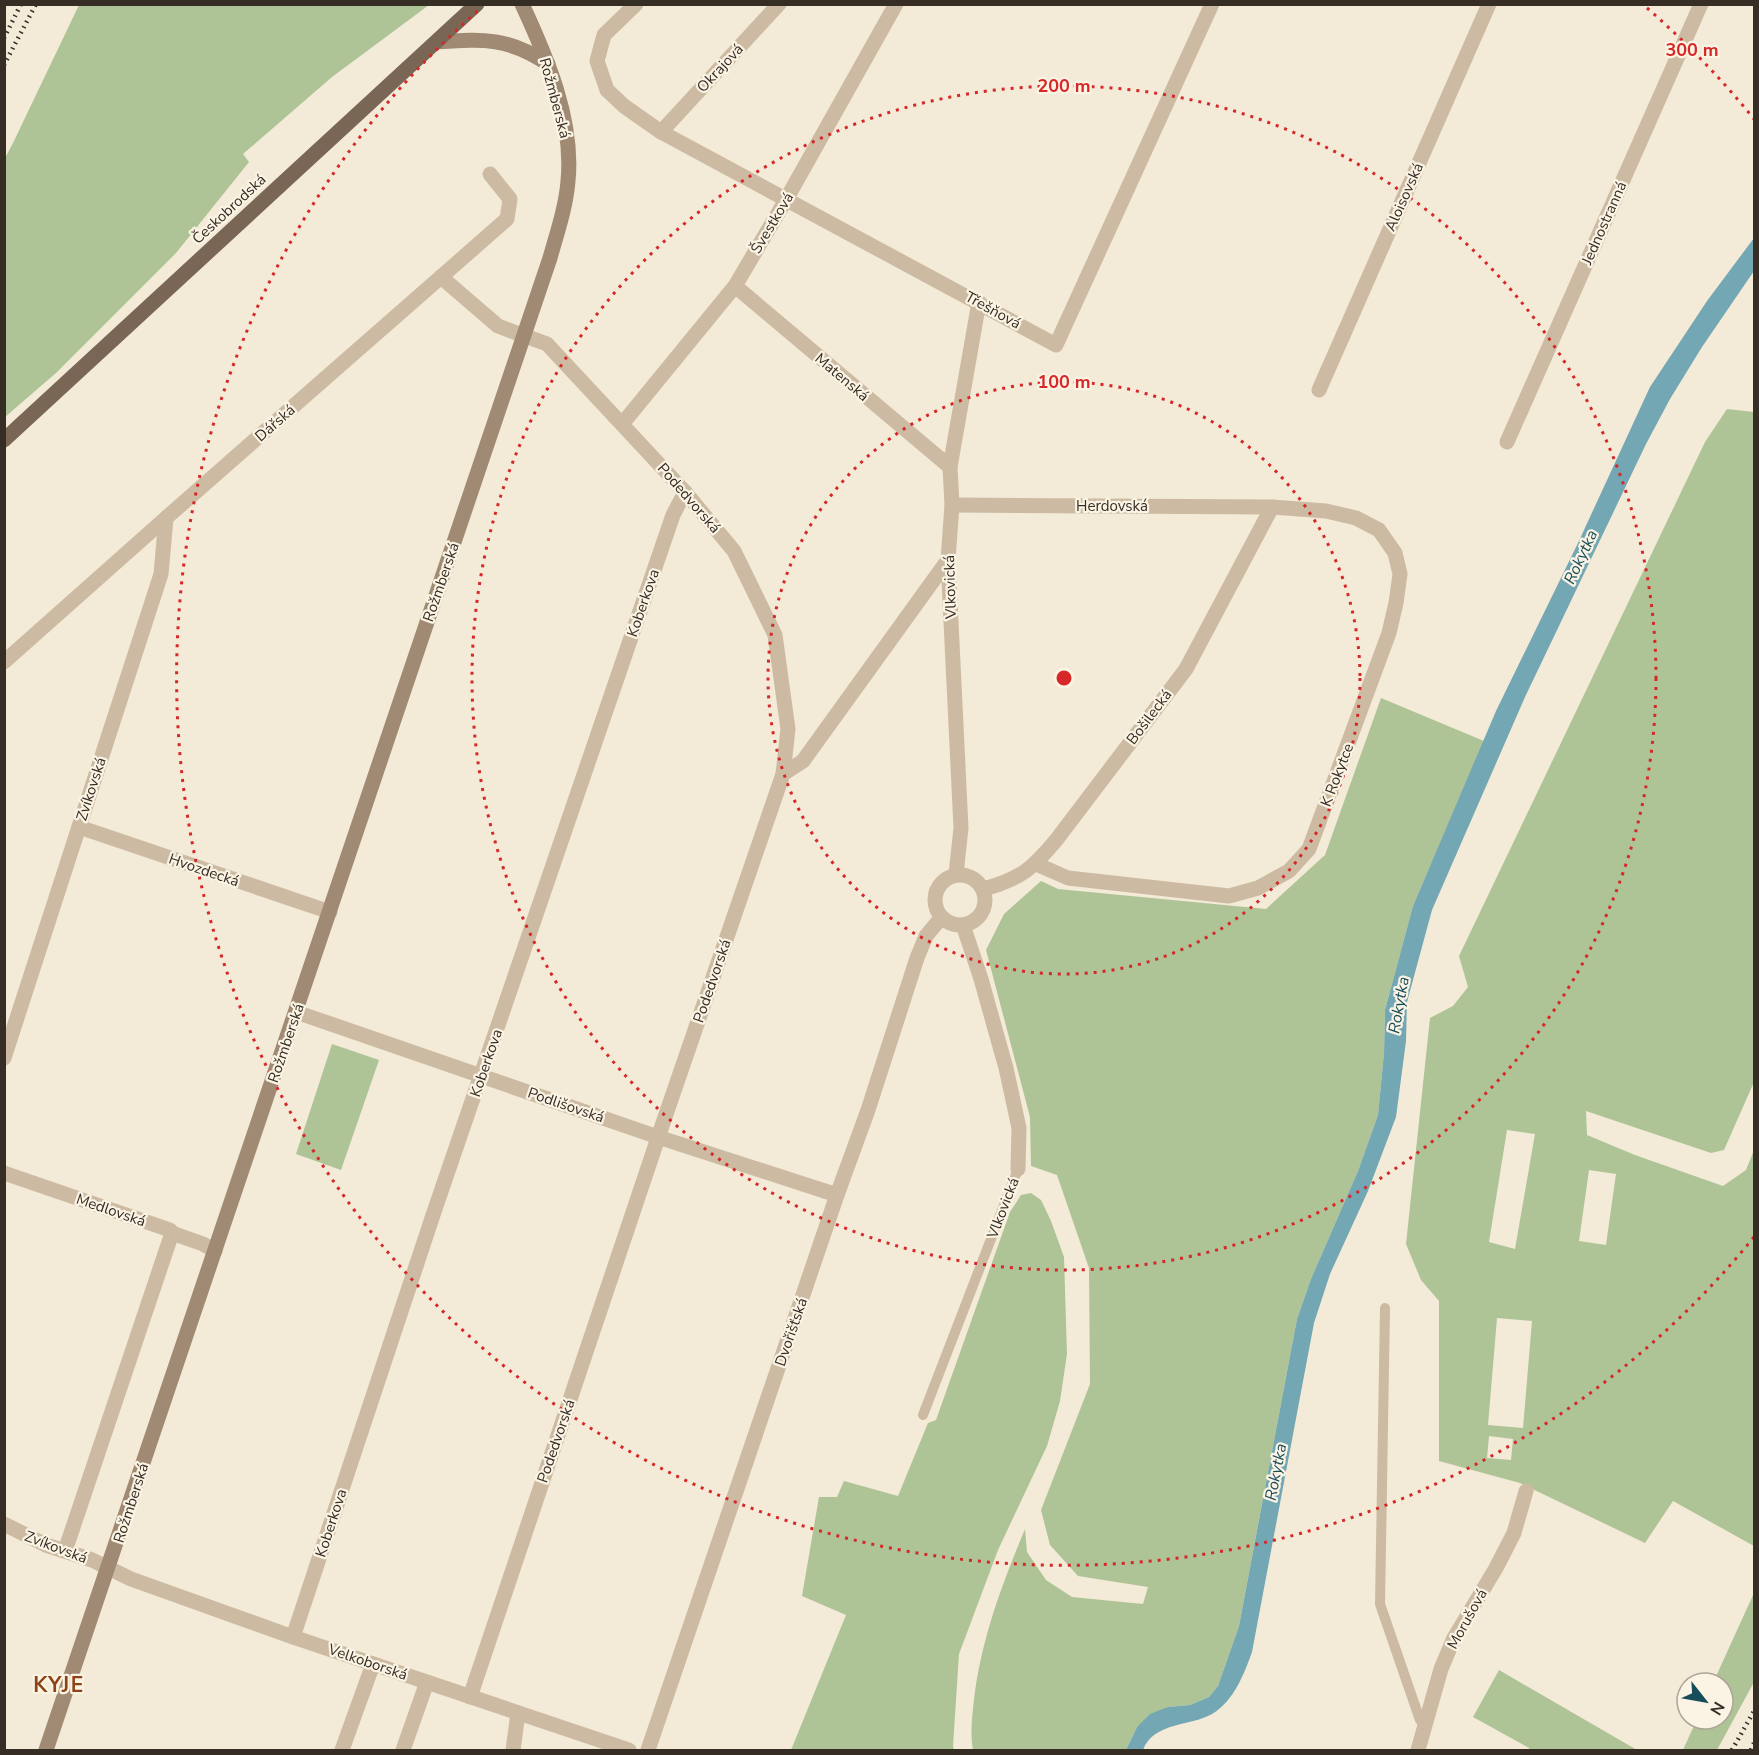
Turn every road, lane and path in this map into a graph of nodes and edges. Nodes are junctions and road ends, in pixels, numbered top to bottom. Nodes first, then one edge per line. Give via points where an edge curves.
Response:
1 (477, 4) edge
2 (522, 4) edge
3 (636, 4) edge
4 (779, 4) edge
5 (896, 4) edge
6 (1212, 4) edge
7 (1489, 4) edge
8 (1701, 4) edge
9 (437, 42) junction
10 (548, 64) junction
11 (661, 132) junction
12 (490, 174) dead end
13 (787, 198) junction
14 (441, 277) junction
15 (735, 286) junction
16 (979, 302) junction
17 (525, 334) junction
18 (1319, 390) dead end
19 (623, 423) junction
20 (4, 440) edge
21 (1507, 442) dead end
22 (950, 467) junction
23 (685, 492) junction
24 (951, 505) junction
25 (1272, 507) junction
26 (166, 518) junction
27 (948, 560) junction
28 (4, 662) edge
29 (783, 774) junction
30 (79, 827) junction
31 (1036, 864) junction
32 (956, 874) junction
33 (984, 889) junction
34 (330, 912) junction
35 (941, 918) junction
36 (963, 925) junction
37 (296, 1012) junction
38 (4, 1058) edge
39 (482, 1076) junction
40 (658, 1137) junction
41 (1018, 1169) joint
42 (4, 1173) edge
43 (837, 1195) junction
44 (172, 1233) junction
45 (215, 1251) junction
46 (1385, 1308) dead end
47 (922, 1415) dead end
48 (1526, 1489) dead end
49 (4, 1524) edge
50 (65, 1551) junction
51 (109, 1569) junction
52 (293, 1636) junction
53 (373, 1664) junction
54 (427, 1682) junction
55 (470, 1697) junction
56 (518, 1713) junction
57 (1425, 1722) junction
58 (1420, 1748) edge
59 (46, 1750) edge
60 (342, 1750) edge
61 (403, 1750) edge
62 (513, 1750) edge
63 (629, 1750) edge
64 (648, 1750) edge

1 - 9 main road, Českobrodská
2 - 10 street, Rožmberská
3 - 11 street, Třešňová via 604,35 597,62 607,90
4 - 11 street, Okrajová
5 - 13 street, Švestková
6 - 16 street, Třešňová via 1056,345
7 - 18 street, Aloisovská
8 - 21 street, Jednostranná
9 - 10 street via 500,42
9 - 20 main road, Českobrodská
10 - 17 street, Rožmberská via 566,127 568,181 550,258
11 - 13 street, Třešňová
12 - 14 street, Dářská via 510,199 507,219
13 - 15 street, Švestková
13 - 16 street, Třešňová
14 - 17 street via 498,326
14 - 26 street, Dářská
15 - 19 street, Švestková
15 - 22 street, Matenská
16 - 22 street, Vlkovická
17 - 19 street, Podedvorská via 547,344
17 - 34 street, Rožmberská
19 - 23 street, Podedvorská
22 - 24 street, Vlkovická
23 - 29 street, Podedvorská via 734,551 774,635 788,729
23 - 39 street, Koberkova via 673,515
24 - 25 street, Herdovská
24 - 27 street, Vlkovická
25 - 31 street, Bošilecká via 1186,669
25 - 31 street, K Rokytce via 1326,511 1356,518 1379,530 1395,553 1400,574 1389,633 1309,849 1289,871 1258,888 1229,896 1068,878
26 - 28 street, Dářská
26 - 30 street, Zvíkovská via 160,574
27 - 29 street via 803,761
27 - 32 street, Vlkovická via 961,828
29 - 40 street, Podedvorská
30 - 34 street, Hvozdecká
30 - 38 street, Zvíkovská
31 - 33 street, Bošilecká via 1010,882
32 - 33 street via 967,874
32 - 35 street via 944,879 936,889 934,899
33 - 36 street via 985,904 980,915
34 - 37 street, Rožmberská
35 - 36 street
35 - 43 street, Dvořišťská via 926,936 917,958
36 - 41 street, Vlkovická via 1006,1068 1019,1128
37 - 39 street, Podlišovská
37 - 45 street, Rožmberská
39 - 40 street, Podlišovská
39 - 52 street, Koberkova
40 - 43 street, Podlišovská
40 - 55 street, Podedvorská
41 - 47 lane, Vlkovická
42 - 44 street, Medlovská
43 - 64 street, Dvořišťská
44 - 45 street, Medlovská
44 - 50 street
45 - 51 street, Rožmberská
46 - 57 lane via 1380,1604 1420,1720
48 - 57 street, Morušová via 1514,1533 1454,1638
49 - 50 street, Zvíkovská
50 - 51 street, Zvíkovská
51 - 52 street, Velkoborská
51 - 59 street, Rožmberská
52 - 53 street, Velkoborská
53 - 54 street, Velkoborská
53 - 60 street
54 - 55 street, Velkoborská
54 - 61 street
55 - 56 street, Velkoborská
56 - 62 street
56 - 63 street, Velkoborská
57 - 58 street, Morušová

